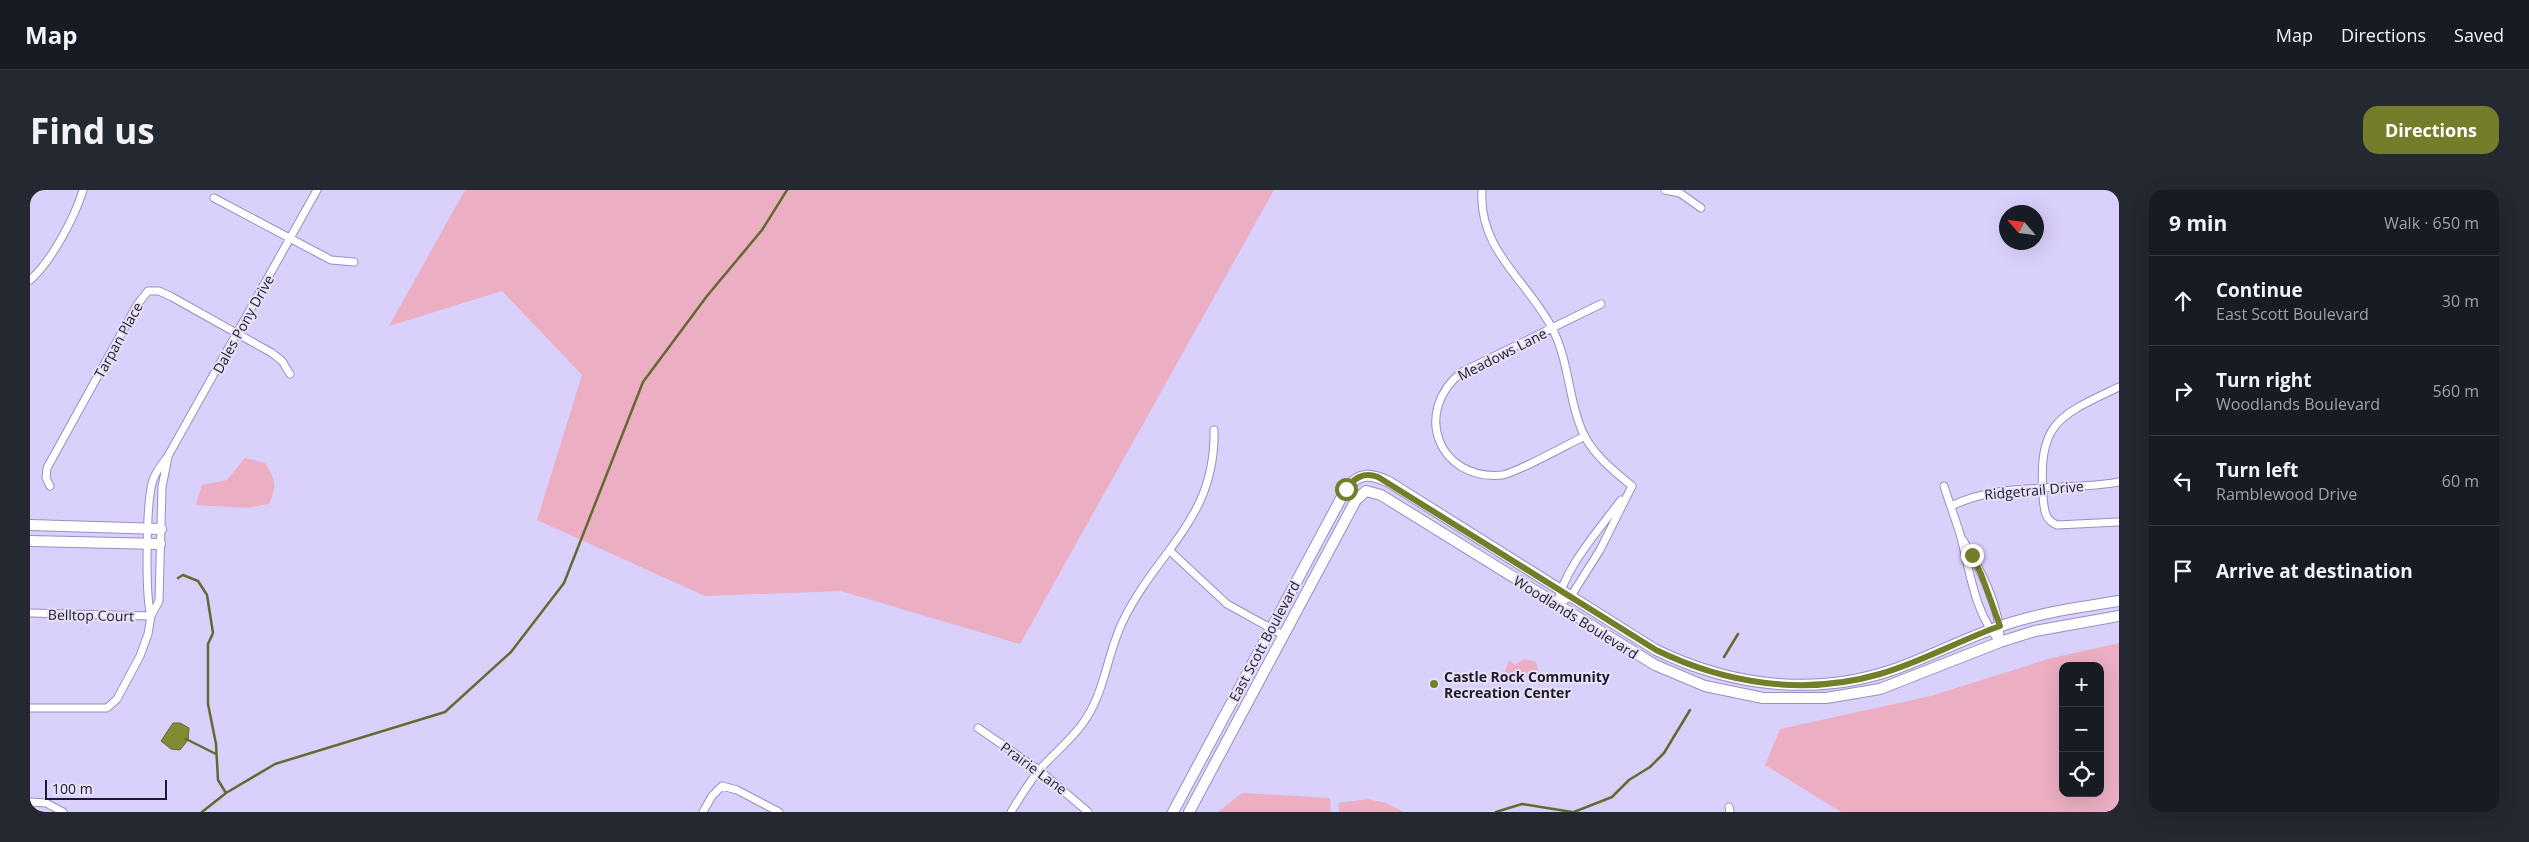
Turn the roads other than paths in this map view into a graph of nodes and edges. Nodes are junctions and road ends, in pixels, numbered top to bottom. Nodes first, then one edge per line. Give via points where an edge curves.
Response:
1 (83, 190) edge
2 (317, 190) edge
3 (1482, 190) edge
4 (1665, 190) edge
5 (214, 198) dead end
6 (1701, 208) dead end
7 (290, 239) junction
8 (354, 262) dead end
9 (30, 280) edge
10 (1601, 304) dead end
11 (1552, 328) junction
12 (237, 333) junction
13 (290, 374) dead end
14 (2119, 387) edge
15 (1214, 430) dead end
16 (1585, 436) junction
17 (168, 456) junction
18 (1362, 475) joint
19 (2119, 482) edge
20 (50, 486) dead end
21 (1632, 486) junction
22 (1944, 486) dead end
23 (2042, 489) junction
24 (1366, 491) joint
25 (1951, 506) junction
26 (2119, 522) edge
27 (30, 525) edge
28 (148, 529) junction
29 (161, 529) junction
30 (1960, 536) junction
31 (30, 540) edge
32 (148, 543) junction
33 (160, 544) junction
34 (1170, 551) junction
35 (1560, 590) junction
36 (1571, 596) junction
37 (2119, 601) edge
38 (1557, 605) junction
39 (30, 613) edge
40 (151, 616) junction
41 (2119, 616) edge
42 (2000, 626) junction
43 (1270, 628) junction
44 (1989, 630) junction
45 (1283, 635) junction
46 (2000, 642) junction
47 (30, 708) edge
48 (978, 728) dead end
49 (1040, 770) junction
50 (30, 802) edge
51 (63, 812) edge
52 (703, 812) edge
53 (779, 812) edge
54 (1012, 812) edge
55 (1088, 812) edge
56 (1173, 812) edge
57 (1189, 812) edge

1 - 9 street via 49,256
2 - 7 street, Dales Pony Drive
3 - 11 street via 1483,218 1492,244 1533,297
4 - 6 street via 1680,194
5 - 7 street
7 - 8 street via 331,260
7 - 12 street, Dales Pony Drive
10 - 11 street, Meadows Lane
11 - 16 street via 1564,356
11 - 16 street, Meadows Lane via 1462,372 1449,382 1438,401 1435,422 1441,445 1452,461 1468,471 1504,475
12 - 13 street, Tarpan Place via 278,358
12 - 17 street, Dales Pony Drive
12 - 20 street, Tarpan Place via 163,293 155,290 146,293 47,468 46,478
14 - 23 street via 2060,418 2048,434 2042,455
15 - 34 street via 1215,454 1202,498 1185,531
16 - 21 street via 1606,464
17 - 28 street, Dales Pony Drive via 152,482
17 - 29 street, Dales Pony Drive via 162,487
18 - 35 street, Woodlands Boulevard via 1372,475 1389,482
18 - 43 street, East Scott Boulevard via 1346,489
19 - 23 street, Ridgetrail Drive
21 - 35 street via 1590,542
21 - 36 street via 1600,550
22 - 25 street
23 - 25 street, Ridgetrail Drive via 1986,493
23 - 26 street via 2044,510 2052,523
24 - 38 street, Woodlands Boulevard via 1381,495
24 - 45 street, East Scott Boulevard via 1356,500
25 - 30 street
27 - 28 street
28 - 29 street
28 - 32 street, Dales Pony Drive
29 - 33 street, Dales Pony Drive
30 - 42 street via 1981,574
30 - 44 street via 1969,575
31 - 32 street
32 - 33 street
32 - 40 street, Dales Pony Drive
33 - 40 street, Dales Pony Drive via 159,601
34 - 43 street via 1227,604
34 - 49 street via 1148,579 1122,622 1088,716
35 - 36 street, Woodlands Boulevard
35 - 38 street
36 - 38 street
36 - 44 street, Woodlands Boulevard via 1642,641 1686,664 1737,679 1773,684 1826,684 1880,674
37 - 42 street, Woodlands Boulevard
38 - 46 street, Woodlands Boulevard via 1668,672 1725,692 1764,698 1826,698 1880,689
39 - 40 street, Belltop Court
40 - 47 street via 140,656 117,699 109,707
41 - 46 street, Woodlands Boulevard
42 - 44 street, Woodlands Boulevard
42 - 46 street
43 - 45 street
43 - 56 street, East Scott Boulevard
44 - 46 street
45 - 57 street, East Scott Boulevard
48 - 49 street, Prairie Lane
49 - 54 street
49 - 55 street, Prairie Lane
50 - 51 street via 46,803
52 - 53 street via 722,786 737,790

